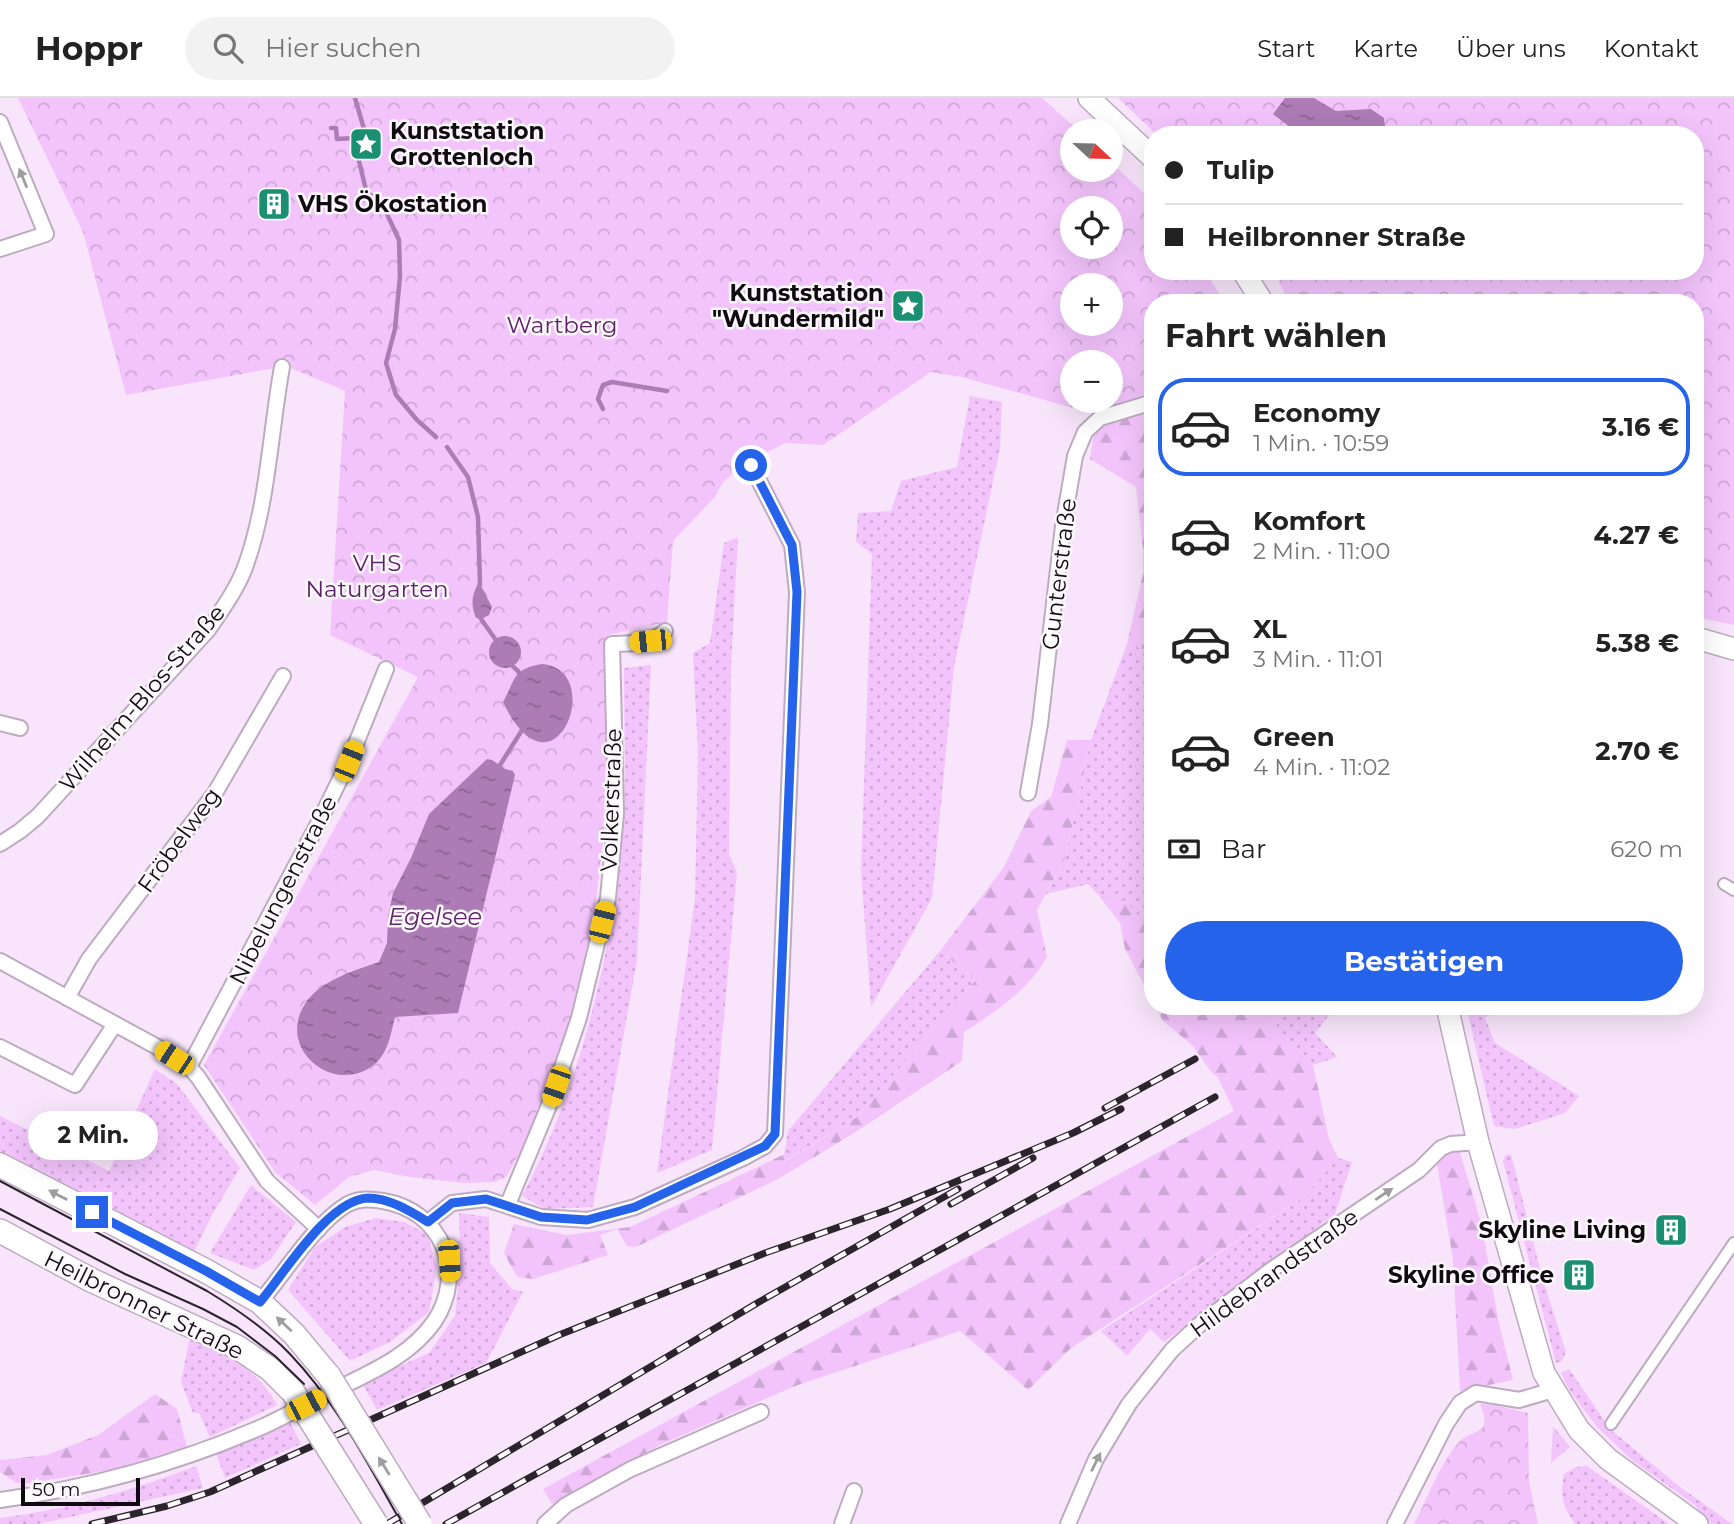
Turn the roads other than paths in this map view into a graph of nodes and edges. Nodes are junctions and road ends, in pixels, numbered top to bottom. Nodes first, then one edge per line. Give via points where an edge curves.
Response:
1 (1089, 98) edge
2 (0, 122) edge
3 (1144, 150) edge
4 (0, 249) edge
5 (282, 367) dead end
6 (1144, 405) edge
7 (751, 465) dead end
8 (665, 631) dead end
9 (1704, 640) edge
10 (1734, 649) edge
11 (386, 669) dead end
12 (283, 676) dead end
13 (0, 723) edge
14 (20, 728) dead end
15 (1028, 793) dead end
16 (0, 844) edge
17 (0, 961) edge
18 (67, 998) junction
19 (1449, 1015) edge
20 (115, 1024) junction
21 (0, 1047) edge
22 (188, 1067) junction
23 (1478, 1142) junction
24 (0, 1165) edge
25 (508, 1204) junction
26 (428, 1222) junction
27 (319, 1229) junction
28 (0, 1231) edge
29 (1734, 1243) edge
30 (260, 1302) junction
31 (1553, 1390) junction
32 (761, 1412) dead end
33 (1611, 1424) dead end
34 (854, 1491) dead end
35 (0, 1500) edge
36 (376, 1524) edge
37 (420, 1524) edge
38 (545, 1524) edge
39 (842, 1524) edge
40 (1068, 1524) edge
41 (1395, 1524) edge
42 (1697, 1524) edge

1 - 3 main road
4 -> 2 street via 46,234
5 - 16 street, Wilhelm-Blos-Straße via 258,526 227,603 208,630 38,816
6 - 15 street, Gunterstraße via 1100,418 1084,432 1075,456
7 - 25 street via 792,545 797,592 775,1134 765,1146 743,1158 635,1207 587,1220 541,1217
8 - 25 street, Volkerstraße via 650,641 612,645 616,814 608,898 579,1018
9 - 10 main road
11 - 22 street, Nibelungenstraße via 320,822
12 - 18 street, Fröbelweg via 215,793 89,959
13 - 14 street
17 - 18 street
18 - 20 street
19 - 23 main road
20 - 21 street via 75,1085
20 - 22 street
22 - 27 street via 267,1181
23 - 31 main road via 1544,1373
40 -> 23 street, Hildebrandstraße via 1096,1459 1129,1404 1172,1350 1271,1270 1419,1170 1441,1148
30 -> 24 main road
25 - 26 street via 486,1199 452,1203
26 - 27 street via 391,1202 367,1198 349,1203
26 - 35 street via 449,1261 450,1282 435,1320 402,1354 265,1426 217,1444 77,1486
27 - 30 street
28 - 36 main road, Heilbronner Straße, bridge via 91,1280 237,1347 270,1369 293,1392
29 - 33 street
37 -> 30 main road, bridge via 329,1376
31 - 41 street via 1519,1400 1476,1394 1460,1403
31 - 42 main road via 1579,1430 1608,1459
32 - 38 street via 631,1469 566,1505
34 - 39 street

